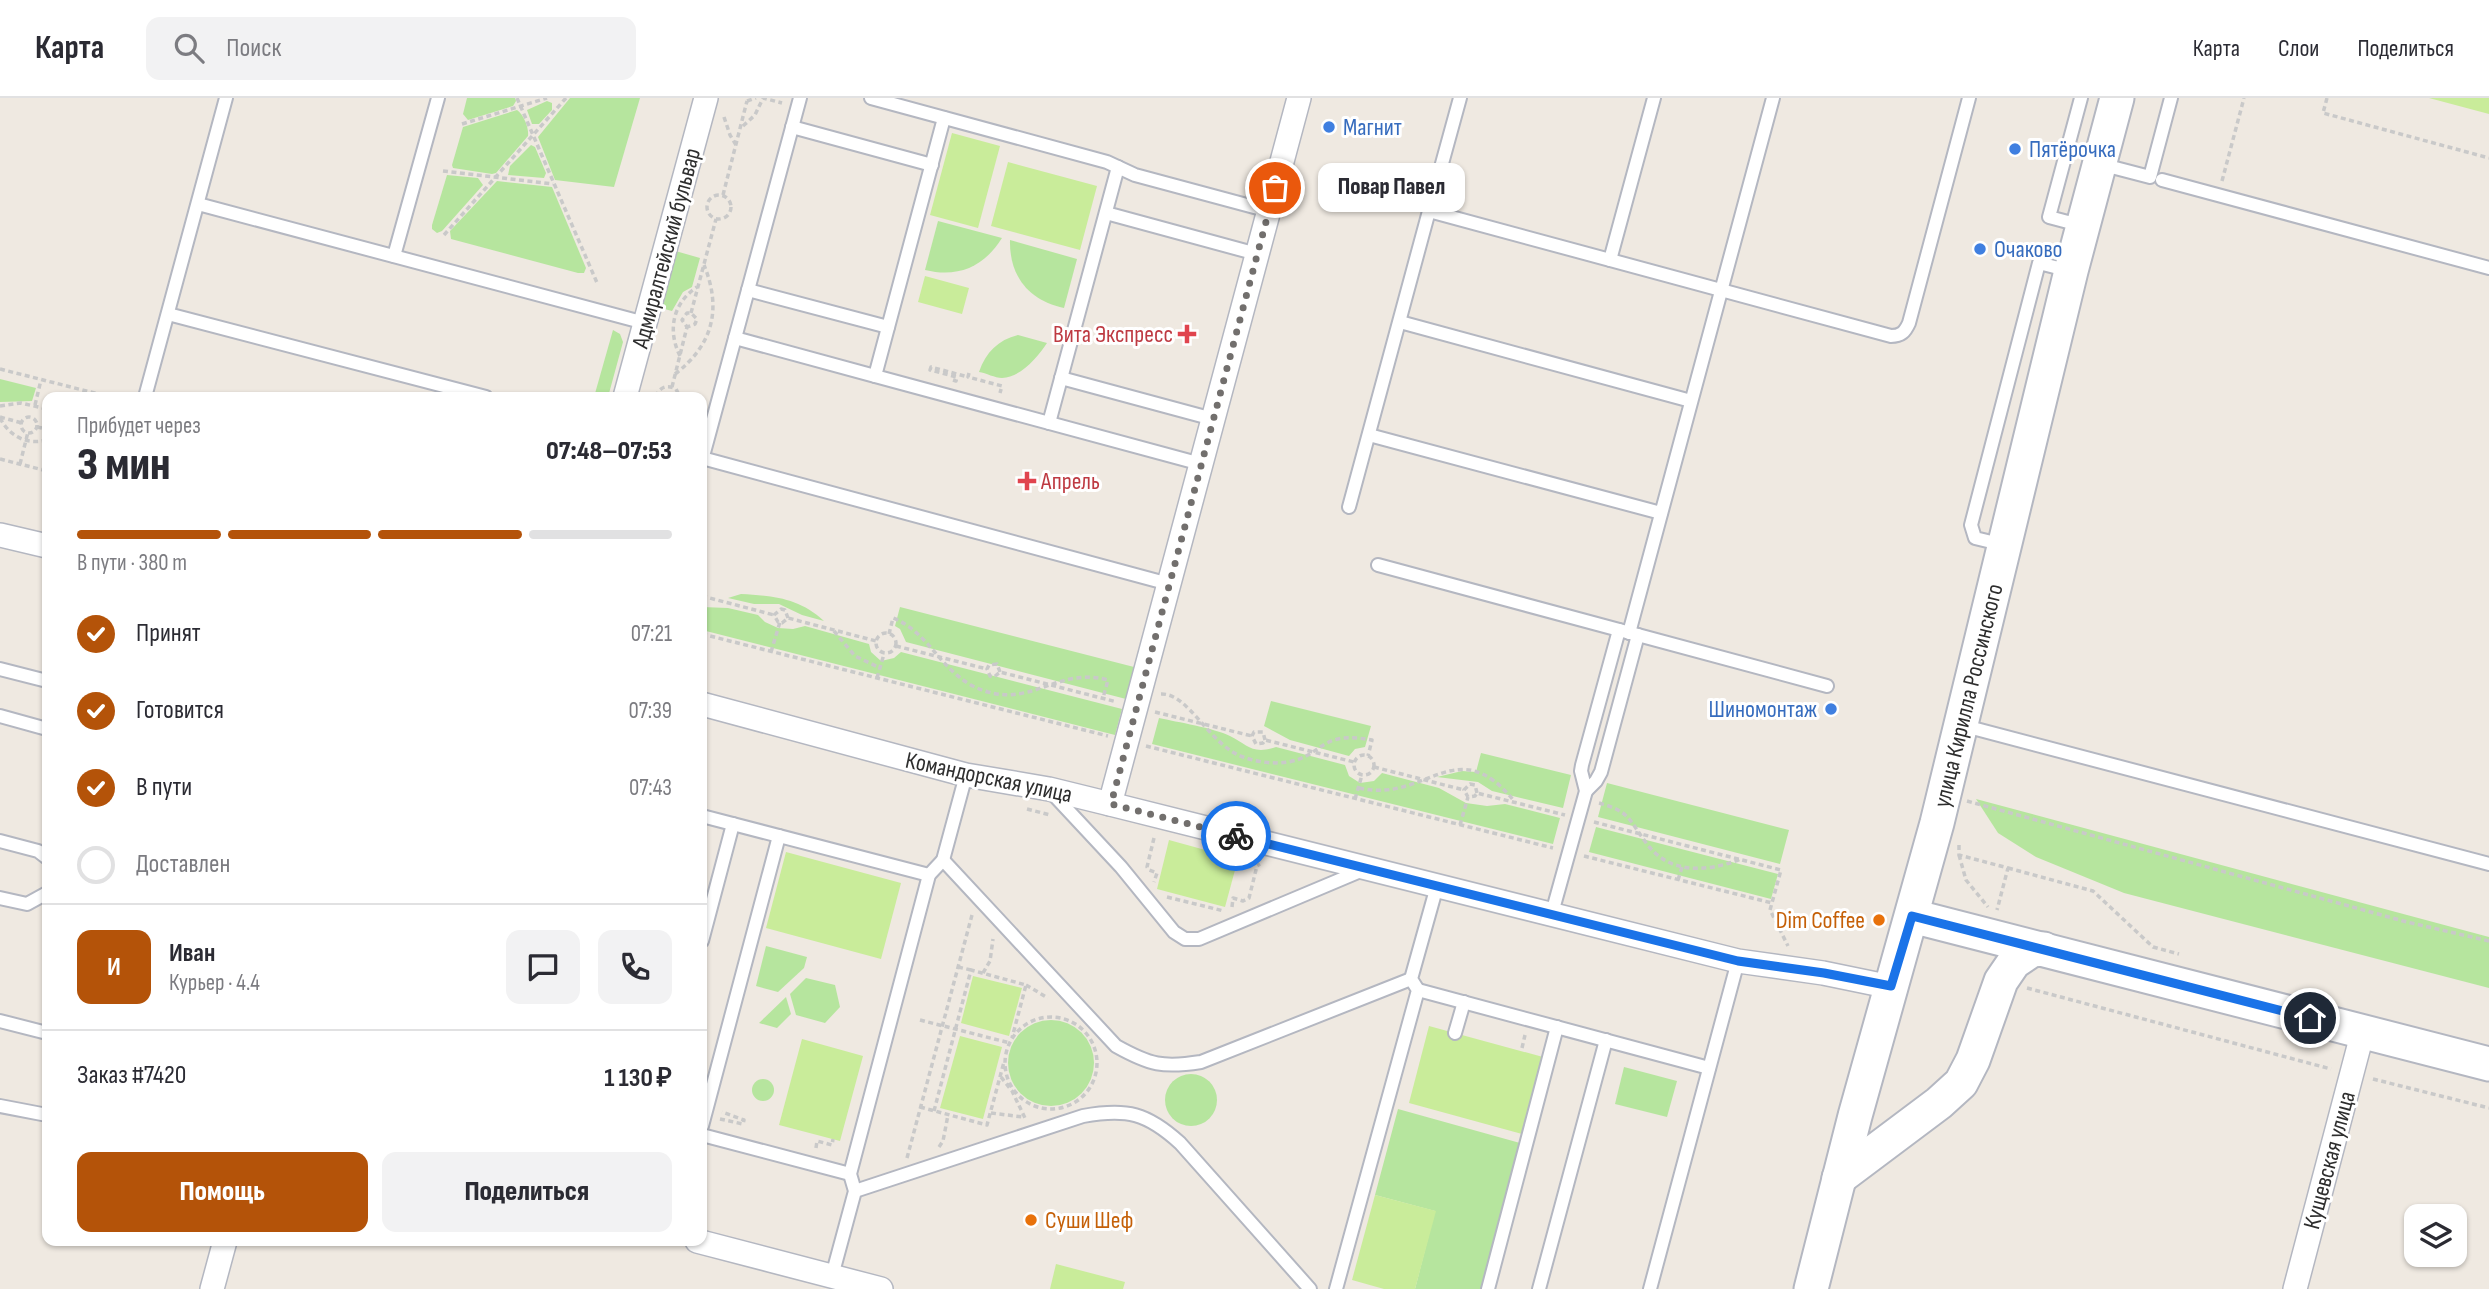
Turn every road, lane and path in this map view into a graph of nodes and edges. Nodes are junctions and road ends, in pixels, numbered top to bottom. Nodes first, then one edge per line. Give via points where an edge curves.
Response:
1 (226, 98) edge
2 (438, 98) edge
3 (517, 98) edge
4 (547, 98) edge
5 (566, 98) edge
6 (755, 98) edge
7 (800, 98) edge
8 (871, 98) edge
9 (1298, 98) edge
10 (1460, 98) edge
11 (1654, 98) edge
12 (1773, 98) edge
13 (1969, 98) edge
14 (2081, 98) edge
15 (2117, 98) edge
16 (2171, 98) edge
17 (2244, 98) edge
18 (2327, 98) edge
19 (745, 100) edge
20 (783, 103) dead end
21 (715, 105) edge
22 (520, 106) junction
23 (944, 118) junction
24 (462, 124) dead end
25 (741, 127) junction
26 (792, 127) junction
27 (532, 135) junction
28 (736, 145) junction
29 (2489, 158) edge
30 (2099, 164) junction
31 (932, 165) junction
32 (1118, 167) junction
33 (443, 171) dead end
34 (496, 177) junction
35 (2162, 180) dead end
36 (554, 184) junction
37 (2222, 184) dead end
38 (723, 195) junction
39 (198, 204) junction
40 (1269, 211) junction
41 (1429, 211) junction
42 (1106, 213) junction
43 (716, 219) junction
44 (2083, 226) junction
45 (444, 235) dead end
46 (1257, 254) junction
47 (394, 256) junction
48 (1610, 260) junction
49 (704, 265) junction
50 (2489, 268) edge
51 (598, 285) dead end
52 (698, 285) junction
53 (748, 289) junction
54 (1721, 290) junction
55 (691, 313) junction
56 (168, 314) junction
57 (674, 316) junction
58 (683, 318) junction
59 (645, 323) junction
60 (1399, 323) junction
61 (687, 327) junction
62 (888, 327) junction
63 (735, 338) junction
64 (680, 356) junction
65 (0, 369) edge
66 (675, 374) junction
67 (875, 376) junction
68 (936, 376) dead end
69 (1061, 378) junction
70 (41, 380) junction
71 (1002, 386) dead end
72 (672, 387) junction
73 (90, 392) edge
74 (146, 392) edge
75 (467, 392) edge
76 (626, 392) edge
77 (659, 392) edge
78 (678, 392) edge
79 (1691, 401) junction
80 (0, 405) edge
81 (35, 405) junction
82 (42, 407) edge
83 (0, 418) edge
84 (1213, 419) junction
85 (22, 423) junction
86 (1049, 423) junction
87 (37, 427) junction
88 (42, 428) edge
89 (28, 432) junction
90 (1369, 435) junction
91 (26, 440) junction
92 (42, 440) edge
93 (707, 441) edge
94 (0, 460) edge
95 (707, 460) edge
96 (20, 464) junction
97 (1201, 464) junction
98 (42, 470) edge
99 (1349, 507) dead end
100 (1661, 513) junction
101 (0, 535) edge
102 (42, 545) edge
103 (1378, 565) dead end
104 (1169, 584) junction
105 (707, 597) edge
106 (774, 615) junction
107 (788, 618) junction
108 (780, 622) junction
109 (834, 630) junction
110 (1629, 633) junction
111 (889, 634) junction
112 (707, 635) edge
113 (876, 641) junction
114 (896, 646) junction
115 (771, 652) junction
116 (884, 653) junction
117 (939, 657) junction
118 (880, 668) junction
119 (0, 669) edge
120 (987, 669) dead end
121 (877, 678) junction
122 (42, 680) edge
123 (1828, 686) dead end
124 (1162, 692) dead end
125 (1103, 698) dead end
126 (707, 705) edge
127 (0, 716) edge
128 (1961, 725) junction
129 (42, 728) edge
130 (1265, 740) junction
131 (1127, 741) junction
132 (1313, 752) junction
133 (1368, 755) junction
134 (1251, 760) junction
135 (1354, 762) junction
136 (1374, 767) junction
137 (1248, 772) junction
138 (966, 775) junction
139 (1362, 775) junction
140 (1424, 780) junction
141 (1024, 785) junction
142 (1359, 788) junction
143 (1049, 789) junction
144 (1464, 790) junction
145 (1586, 791) junction
146 (1477, 793) junction
147 (1468, 797) junction
148 (1355, 799) junction
149 (1966, 801) dead end
150 (1515, 802) junction
151 (1111, 804) junction
152 (1568, 815) dead end
153 (1055, 816) dead end
154 (707, 817) edge
155 (1593, 822) junction
156 (733, 824) junction
157 (1460, 825) junction
158 (1591, 833) dead end
159 (1641, 834) junction
160 (1153, 835) dead end
161 (779, 836) junction
162 (0, 841) edge
163 (1959, 841) dead end
164 (1587, 845) dead end
165 (1569, 852) junction
166 (42, 854) edge
167 (1959, 855) junction
168 (1584, 856) junction
169 (1741, 859) junction
170 (943, 860) junction
171 (1263, 862) dead end
172 (2489, 863) edge
173 (1581, 867) dead end
174 (1682, 867) junction
175 (2008, 868) junction
176 (1365, 869) junction
177 (929, 875) junction
178 (1678, 880) junction
179 (1437, 886) junction
180 (42, 896) edge
181 (977, 896) junction
182 (0, 898) edge
183 (1772, 903) junction
184 (1552, 914) junction
185 (1912, 916) junction
186 (707, 922) edge
187 (993, 937) dead end
188 (2489, 941) edge
189 (2044, 949) junction
190 (1792, 953) dead end
191 (2179, 954) dead end
192 (1738, 961) junction
193 (958, 967) junction
194 (971, 970) junction
195 (982, 974) junction
196 (1415, 984) junction
197 (1891, 986) junction
198 (2020, 986) dead end
199 (1464, 1002) junction
200 (920, 1020) dead end
201 (0, 1021) edge
202 (942, 1026) junction
203 (1557, 1027) junction
204 (955, 1029) junction
205 (2363, 1031) junction
206 (42, 1032) edge
207 (1455, 1033) dead end
208 (1606, 1040) junction
209 (1011, 1042) junction
210 (1007, 1051) junction
211 (2489, 1064) edge
212 (1709, 1068) junction
213 (2351, 1074) junction
214 (1000, 1076) junction
215 (1013, 1091) junction
216 (0, 1106) edge
217 (707, 1107) edge
218 (920, 1107) junction
219 (2489, 1108) edge
220 (722, 1109) dead end
221 (934, 1111) junction
222 (42, 1114) edge
223 (742, 1129) dead end
224 (1029, 1133) junction
225 (707, 1136) edge
226 (834, 1139) dead end
227 (817, 1141) dead end
228 (850, 1174) junction
229 (902, 1175) junction
230 (1839, 1178) junction
231 (855, 1191) junction
232 (707, 1244) edge
233 (224, 1246) edge
234 (832, 1276) junction
235 (212, 1289) edge
236 (881, 1289) edge
237 (1310, 1289) edge
238 (1336, 1289) edge
239 (1488, 1289) edge
240 (1539, 1289) edge
241 (1650, 1289) edge
242 (1811, 1289) edge
243 (2295, 1289) edge

1 - 39 lane
2 - 47 lane
3 - 22 path
4 - 22 path
5 - 27 path
6 - 19 path
7 - 26 lane
8 - 23 lane
9 - 40 street
10 - 41 lane
11 - 48 lane
12 - 54 lane
13 - 54 lane via 1905,331 1891,336
14 - 44 lane via 2049,217
15 - 30 main road, улица Кирилла Россинского
16 - 30 lane via 2150,177
17 - 37 path
18 - 29 path via 2323,113
19 - 25 path
20 - 25 path via 763,98 755,115
21 - 28 path
21 - 59 street, Адмиралтейский бульвар
22 - 24 path
22 - 27 path
23 - 31 lane
23 - 32 lane
25 - 28 path
26 - 31 lane
26 - 53 lane
27 - 34 path
27 - 36 path
28 - 38 path
30 - 44 main road, улица Кирилла Россинского
31 - 62 lane
32 - 40 lane
32 - 42 lane
33 - 34 path
34 - 36 path
34 - 45 path
35 - 50 lane
36 - 51 path
38 - 43 path via 732,207 726,217
38 - 43 path via 712,197 707,206
39 - 47 lane
39 - 56 lane
40 - 46 street
41 - 48 lane
41 - 60 lane
42 - 46 lane
42 - 69 lane
43 - 49 path
44 - 128 main road, улица Кирилла Россинского
46 - 84 street
47 - 59 lane
48 - 54 lane
49 - 52 path
49 - 66 path via 713,294 711,325 698,353
52 - 55 path
52 - 57 path via 683,298
53 - 62 lane
53 - 63 lane
54 - 79 lane
55 - 58 path
55 - 61 path via 695,324
56 - 74 lane
56 - 75 lane
57 - 58 path
57 - 64 path via 673,336
58 - 61 path
59 - 76 street, Адмиралтейский бульвар
60 - 79 lane
60 - 90 lane
61 - 64 path
62 - 67 lane
63 - 67 lane
63 - 93 lane
64 - 66 path
65 - 70 path
66 - 72 path
67 - 86 lane
68 - 71 path via 956,381 957,377 931,367
69 - 84 lane
69 - 86 lane
70 - 73 path
70 - 81 path
72 - 77 path
72 - 78 path
79 - 100 lane
80 - 81 path
81 - 82 path
83 - 85 path
83 - 91 path via 10,432
84 - 97 street
85 - 87 path via 29,416
85 - 89 path
86 - 97 lane
87 - 88 path
87 - 89 path
89 - 91 path
90 - 99 lane
90 - 100 lane
91 - 92 path
91 - 96 path
94 - 96 path
95 - 104 lane
96 - 98 path
97 - 104 street
100 - 110 lane
101 - 102 street
103 - 110 lane
104 - 131 street
105 - 106 path
106 - 107 path via 781,609
106 - 108 path
107 - 108 path
107 - 109 path
108 - 115 path
109 - 113 path
109 - 118 path via 855,656
110 - 123 lane
110 - 145 lane via 1601,772
110 - 145 lane via 1582,765
111 - 113 path
111 - 114 path
111 - 117 path via 893,618 902,621
112 - 115 path
113 - 116 path
114 - 116 path
114 - 117 path
115 - 121 path
116 - 118 path
117 - 120 path
117 - 125 path via 956,677 988,692 1025,693 1062,679 1087,676 1108,680
118 - 121 path
119 - 122 lane
121 - 131 path
124 - 134 path via 1186,704 1229,751
126 - 138 street, Командорская улица
127 - 129 lane
128 - 172 lane
128 - 185 main road, улица Кирилла Россинского
130 - 130 path via 1262,732 1254,732 1256,744
130 - 132 path
131 - 137 path
131 - 151 street
132 - 133 path via 1332,741 1358,738 1372,740
132 - 134 path via 1291,761
132 - 135 path
133 - 135 path
133 - 136 path
134 - 137 path
135 - 139 path
136 - 139 path
136 - 140 path
137 - 148 path
138 - 141 street, Командорская улица
138 - 170 lane
139 - 142 path
140 - 142 path via 1384,792
140 - 144 path
140 - 150 path via 1450,770 1474,769
141 - 143 street, Командорская улица
141 - 153 path via 1020,804 1024,808
142 - 148 path
143 - 151 street, Командорская улица
143 - 176 lane via 1185,939 1199,939
144 - 146 path via 1475,785
144 - 147 path
145 - 165 lane
146 - 147 path
146 - 150 path
147 - 157 path
148 - 157 path
149 - 188 path
150 - 152 path
151 - 176 street, Командорская улица
154 - 156 lane
155 - 158 path
155 - 159 path
155 - 159 path via 1599,803 1619,808
156 - 161 lane
156 - 186 lane
157 - 165 path
159 - 169 path
159 - 174 path via 1657,855
160 - 171 path via 1147,867 1157,873 1154,892 1230,912 1233,898 1249,898 1257,866
161 - 177 lane
161 - 217 lane
162 - 166 lane
163 - 167 path
164 - 168 path
165 - 168 path
165 - 184 lane
167 - 175 path
167 - 175 path via 1966,880 1996,914
168 - 173 path
168 - 178 path
169 - 174 path via 1711,869
169 - 183 path via 1781,870
170 - 177 lane
170 - 181 lane
174 - 178 path
175 - 191 path via 2093,891 2153,947
176 - 179 street, Командорская улица
177 - 228 lane
178 - 183 path
179 - 184 street, Командорская улица
179 - 196 lane
180 - 182 lane via 27,904
181 - 193 path
181 - 196 lane via 1116,1046 1142,1061 1172,1067 1201,1062
183 - 190 path via 1770,910
184 - 192 street, Командорская улица
185 - 189 main road
185 - 197 main road, улица Кирилла Россинского
187 - 195 path via 990,961
189 - 205 main road
189 - 230 main road via 2032,950 2014,962 2001,981 1961,1083
192 - 197 street, Командорская улица
192 - 212 lane
193 - 194 path
193 - 202 path
194 - 195 path
194 - 204 path
195 - 209 path via 1026,985
196 - 199 lane
196 - 238 lane
197 - 230 main road, улица Кирилла Россинского
198 - 213 path
199 - 203 lane
199 - 207 lane
200 - 202 path
201 - 206 lane
202 - 204 path
202 - 218 path
203 - 208 lane
203 - 239 lane
204 - 209 path
204 - 221 path
205 - 211 main road
205 - 213 street, Кущевская улица
208 - 212 lane
208 - 240 lane
209 - 210 path
209 - 215 path via 1018,1030 1039,1018 1063,1018 1091,1039 1097,1062 1084,1095 1063,1107 1040,1107
210 - 214 path
210 - 215 path via 1007,1075
212 - 241 lane
213 - 219 path
213 - 243 street, Кущевская улица
214 - 215 path
214 - 221 path via 987,1125
215 - 224 path
216 - 222 lane
218 - 221 path
218 - 229 path
220 - 223 path via 721,1114 744,1120 743,1124 720,1118 719,1123
224 - 229 lane
224 - 237 lane via 1107,1112 1135,1114 1160,1125
225 - 228 lane
226 - 227 path via 832,1145
228 - 231 lane
229 - 231 lane
230 - 242 main road, улица Кирилла Россинского
231 - 234 lane
232 - 234 street
233 - 235 street
234 - 236 street

